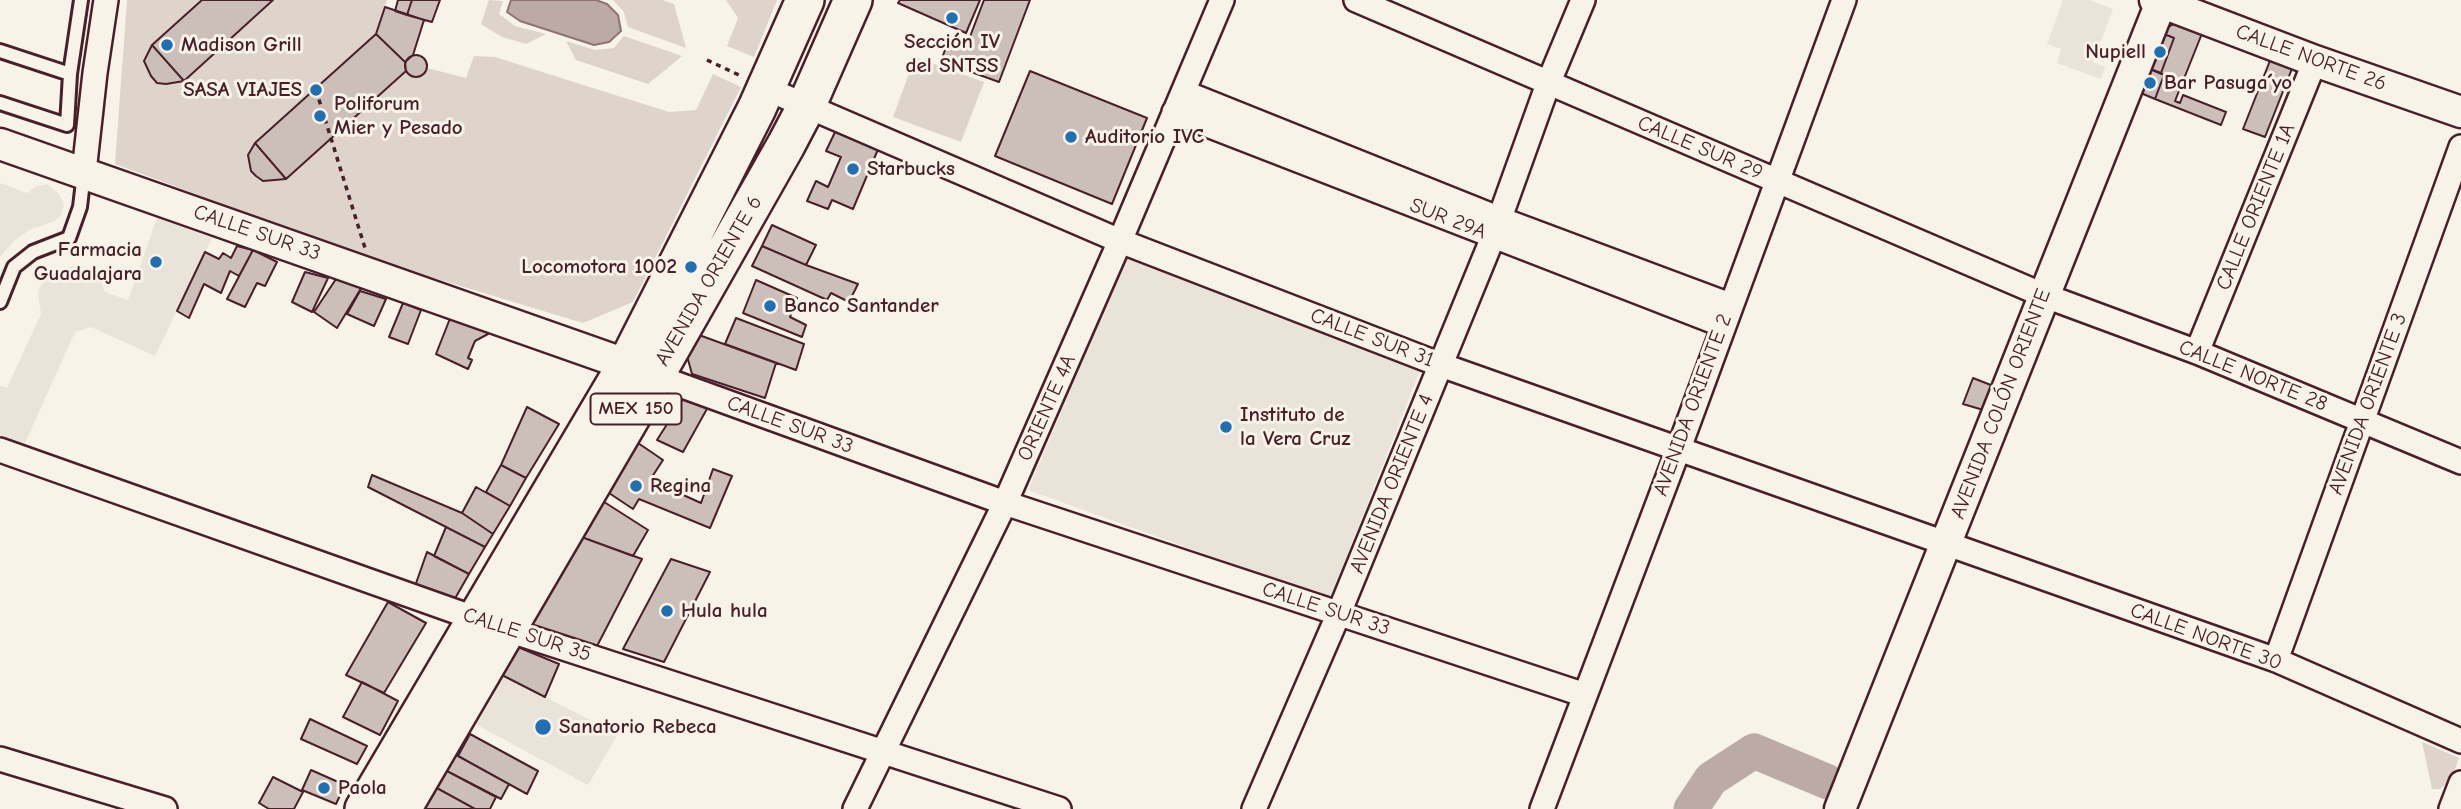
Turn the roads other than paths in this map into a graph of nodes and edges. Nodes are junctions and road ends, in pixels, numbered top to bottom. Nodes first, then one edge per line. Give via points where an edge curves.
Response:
1 (81, 0) edge
2 (106, 0) edge
3 (805, 0) edge
4 (853, 0) edge
5 (1222, 0) edge
6 (1356, 0) edge
7 (1583, 0) edge
8 (1844, 0) edge
9 (2160, 1) edge
10 (0, 51) edge
11 (2315, 61) junction
12 (69, 74) junction
13 (1548, 84) junction
14 (761, 98) junction
15 (1178, 102) junction
16 (0, 103) edge
17 (2461, 112) edge
18 (801, 117) junction
19 (0, 144) edge
20 (2461, 148) edge
21 (85, 172) junction
22 (1776, 180) junction
23 (1497, 228) junction
24 (1120, 241) junction
25 (2043, 295) junction
26 (0, 302) edge
27 (1726, 315) junction
28 (2197, 352) junction
29 (1441, 365) junction
30 (641, 370) junction
31 (2362, 420) junction
32 (1679, 448) junction
33 (0, 450) edge
34 (2461, 462) edge
35 (1005, 503) junction
36 (1946, 545) junction
37 (1339, 613) junction
38 (490, 624) junction
39 (2276, 660) junction
40 (1584, 695) junction
41 (2461, 741) edge
42 (882, 750) junction
43 (0, 759) edge
44 (2461, 783) edge
45 (1028, 804) edge
46 (165, 809) edge
47 (364, 809) edge
48 (402, 809) edge
49 (855, 809) edge
50 (1059, 809) edge
51 (1254, 809) edge
52 (1542, 809) edge
53 (1840, 809) edge
54 (2451, 809) edge

1 - 12 lane
2 - 21 street
3 - 14 main road, AVENIDA ORIENTE 6 / MEX 150
4 - 18 main road, AVENIDA ORIENTE 6 / MEX 150
5 - 15 street, ORIENTE 4A
6 - 13 street, CALLE SUR 29
7 - 13 street, AVENIDA ORIENTE 4
8 - 22 street, AVENIDA ORIENTE 2
9 - 11 street, CALLE NORTE 26
9 - 25 street, AVENIDA COLÓN ORIENTE
10 - 12 lane
11 - 17 street, CALLE NORTE 26
11 - 28 street, CALLE ORIENTE 1A
12 - 16 lane via 67,125
13 - 22 street, CALLE SUR 29
13 - 23 street, AVENIDA ORIENTE 4
14 - 18 main road via 775,124 786,127
14 - 30 main road, AVENIDA ORIENTE 6 / MEX 150
15 - 23 street, SUR 29A
15 - 24 street, ORIENTE 4A
18 - 24 street, CALLE SUR 31
18 - 30 main road, AVENIDA ORIENTE 6 / MEX 150
19 - 21 street, CALLE SUR 33
20 - 31 street, AVENIDA ORIENTE 3
21 - 26 lane via 69,238 33,252 14,267
21 - 30 street, CALLE SUR 33
22 - 25 street, CALLE SUR 29
22 - 27 street, AVENIDA ORIENTE 2
23 - 27 street, SUR 29A
23 - 29 street, AVENIDA ORIENTE 4
24 - 29 street, CALLE SUR 31
24 - 35 street, ORIENTE 4A
25 - 28 street, CALLE NORTE 28
25 - 36 street, AVENIDA COLÓN ORIENTE
27 - 32 street, AVENIDA ORIENTE 2
28 - 31 street, CALLE NORTE 28
29 - 32 street, CALLE SUR 31
29 - 37 street, AVENIDA ORIENTE 4
30 - 35 street, CALLE SUR 33
30 - 38 main road, AVENIDA ORIENTE 6 / MEX 150
31 - 34 street, CALLE NORTE 28
31 - 39 street, AVENIDA ORIENTE 3
32 - 36 street, CALLE SUR 31
32 - 40 street, AVENIDA ORIENTE 2
33 - 38 street, CALLE SUR 35
35 - 37 street, CALLE SUR 33
35 - 42 street, ORIENTE 4A
36 - 39 street, CALLE NORTE 30
36 - 53 street, AVENIDA COLÓN ORIENTE
37 - 40 street, CALLE SUR 33
37 - 51 street, AVENIDA ORIENTE 4
38 - 42 street, CALLE SUR 35
38 - 47 main road, AVENIDA ORIENTE 6 / MEX 150
38 - 48 main road, AVENIDA ORIENTE 6 / MEX 150
39 - 41 street, CALLE NORTE 30
40 - 52 street, AVENIDA ORIENTE 2
42 - 45 street, CALLE SUR 35
42 - 49 street, ORIENTE 4A
43 - 46 street
44 - 54 street
45 - 50 street, CALLE SUR 35

